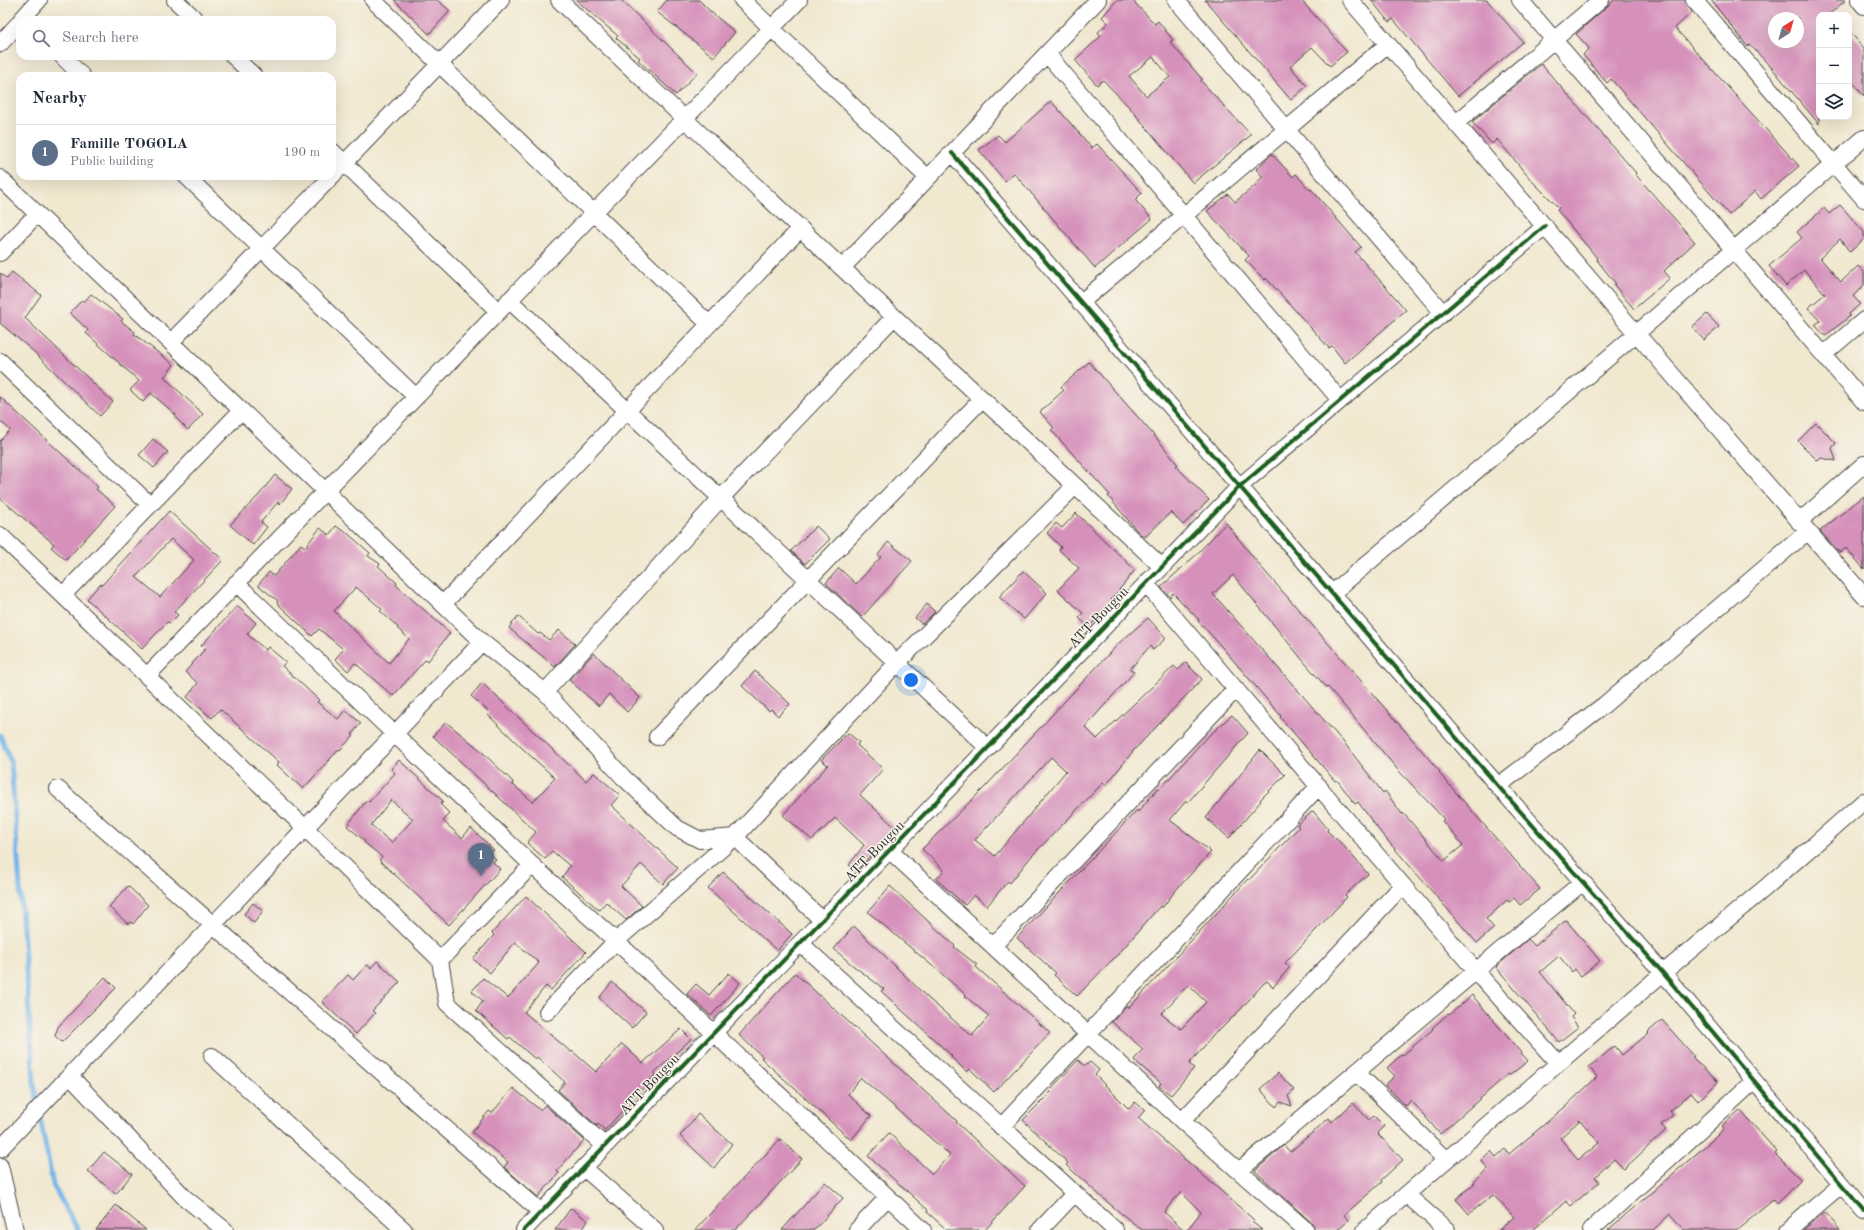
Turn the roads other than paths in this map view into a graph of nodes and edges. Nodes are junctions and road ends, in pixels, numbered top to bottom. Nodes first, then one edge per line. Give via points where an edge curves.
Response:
1 (39, 0) edge
2 (175, 0) edge
3 (373, 0) edge
4 (501, 0) edge
5 (559, 0) edge
6 (742, 0) edge
7 (799, 0) edge
8 (1098, 0) edge
9 (1176, 0) edge
10 (1350, 0) edge
11 (1520, 0) edge
12 (1601, 0) edge
13 (1694, 0) edge
14 (1858, 0) edge
15 (1864, 6) edge
16 (25, 16) edge
17 (192, 16) edge
18 (16, 27) edge
19 (772, 28) junction
20 (1554, 40) junction
21 (0, 44) edge
22 (1388, 44) junction
23 (1047, 54) junction
24 (66, 60) edge
25 (238, 60) edge
26 (439, 64) junction
27 (78, 72) edge
28 (250, 72) edge
29 (684, 119) junction
30 (1456, 123) junction
31 (1286, 129) junction
32 (1864, 138) edge
33 (952, 154) junction
34 (336, 155) edge
35 (344, 163) junction
36 (1834, 164) junction
37 (336, 172) edge
38 (0, 178) edge
39 (928, 178) junction
40 (190, 180) edge
41 (328, 180) edge
42 (1864, 199) edge
43 (594, 213) junction
44 (37, 214) junction
45 (1184, 216) junction
46 (1545, 226) junction
47 (800, 229) junction
48 (261, 248) junction
49 (1733, 250) junction
50 (0, 253) edge
51 (842, 268) junction
52 (1080, 303) junction
53 (504, 306) junction
54 (1443, 313) junction
55 (894, 317) junction
56 (1864, 320) edge
57 (709, 324) junction
58 (1636, 333) junction
59 (171, 342) junction
60 (1823, 355) junction
61 (0, 361) edge
62 (416, 397) junction
63 (982, 399) junction
64 (1340, 400) junction
65 (1864, 402) edge
66 (627, 410) junction
67 (241, 411) junction
68 (1864, 464) edge
69 (1075, 486) junction
70 (1239, 487) junction
71 (325, 491) junction
72 (721, 498) junction
73 (150, 505) junction
74 (1803, 527) junction
75 (0, 536) edge
76 (1162, 567) junction
77 (809, 581) junction
78 (236, 583) junction
79 (1146, 584) junction
80 (1331, 594) junction
81 (63, 595) junction
82 (1864, 596) edge
83 (443, 604) junction
84 (482, 642) junction
85 (897, 662) junction
86 (146, 676) junction
87 (1236, 689) junction
88 (545, 692) junction
89 (396, 733) junction
90 (657, 737) dead end
91 (988, 748) junction
92 (1319, 786) junction
93 (1498, 786) junction
94 (58, 789) dead end
95 (1864, 801) edge
96 (305, 828) junction
97 (736, 837) junction
98 (890, 850) junction
99 (532, 865) junction
100 (1583, 882) junction
101 (1403, 885) junction
102 (822, 920) junction
103 (213, 925) junction
104 (616, 941) junction
105 (800, 943) junction
106 (993, 946) junction
107 (440, 960) junction
108 (1475, 970) junction
109 (1663, 973) junction
110 (547, 1012) dead end
111 (714, 1033) junction
112 (1088, 1034) junction
113 (212, 1056) dead end
114 (1558, 1063) junction
115 (1357, 1073) junction
116 (70, 1076) junction
117 (1754, 1081) junction
118 (1182, 1121) junction
119 (1001, 1127) junction
120 (605, 1146) junction
121 (0, 1149) edge
122 (1446, 1160) junction
123 (0, 1166) edge
124 (584, 1168) junction
125 (1239, 1171) junction
126 (1842, 1185) junction
127 (1074, 1194) junction
128 (1407, 1194) junction
129 (888, 1197) junction
130 (1864, 1211) edge
131 (541, 1212) junction
132 (15, 1230) edge
133 (225, 1230) edge
134 (404, 1230) edge
135 (524, 1230) edge
136 (655, 1230) edge
137 (857, 1230) edge
138 (923, 1230) edge
139 (1040, 1230) edge
140 (1115, 1230) edge
141 (1306, 1230) edge
142 (1365, 1230) edge
143 (1447, 1230) edge
144 (1591, 1230) edge
145 (1788, 1230) edge

1 - 16 street
2 - 17 street
3 - 26 street
4 - 26 street
5 - 29 street
6 - 19 street
7 - 19 street
8 - 23 street
9 - 31 street
10 - 22 street
11 - 20 street
12 - 20 street
13 - 36 street
14 - 15 street
18 - 21 street
19 - 29 street
19 - 39 street
20 - 30 street
20 - 49 street
22 - 30 street
22 - 31 street
23 - 33 street
23 - 45 street
24 - 27 street
25 - 28 street
26 - 35 street
26 - 43 street
29 - 43 street
29 - 47 street
30 - 46 street
31 - 45 street
31 - 54 street
32 - 36 street
33 - 39 street
33 - 52 street
34 - 35 street
35 - 37 street
35 - 53 street
36 - 42 street
36 - 49 street
38 - 44 street
39 - 51 street
40 - 48 street
41 - 48 street
43 - 53 street
43 - 57 street
44 - 50 street
44 - 59 street
45 - 52 street
45 - 64 street
46 - 54 street, ATT Bougou
46 - 58 street
47 - 51 street
47 - 57 street
48 - 59 street
48 - 62 street
49 - 58 street
49 - 60 street
51 - 55 street
52 - 70 street
53 - 62 street
53 - 66 street
54 - 64 street, ATT Bougou
55 - 63 street
55 - 72 street
56 - 60 street
57 - 66 street
58 - 74 street
58 - 80 street
59 - 67 street
60 - 65 street
61 - 73 street
62 - 71 street
63 - 69 street
63 - 77 street
64 - 70 street, ATT Bougou
66 - 72 street
66 - 83 street
67 - 71 street
67 - 73 street
68 - 74 street
69 - 76 street
69 - 85 street
70 - 76 street, ATT Bougou
70 - 80 street
71 - 78 street
71 - 83 street
72 - 77 street
72 - 88 street
73 - 81 street
74 - 82 street
74 - 93 street via 1604,705
75 - 81 street
76 - 79 street, ATT Bougou
77 - 85 street
77 - 90 street
78 - 86 street
78 - 89 street
79 - 87 street
79 - 91 street, ATT Bougou
80 - 93 street
81 - 86 street
83 - 84 street
84 - 88 street
84 - 89 street
85 - 91 street
85 - 97 street
86 - 96 street
87 - 92 street
87 - 106 street
88 - 97 street via 623,777 677,828 700,840
89 - 96 street
89 - 99 street
91 - 98 street, ATT Bougou
92 - 101 street
92 - 112 street
93 - 100 street
94 - 103 street
95 - 109 street
96 - 103 street
96 - 107 street
97 - 102 street
97 - 104 street
98 - 102 street, ATT Bougou
98 - 106 street
99 - 104 street
99 - 107 street
100 - 108 street
100 - 109 street
101 - 108 street
101 - 118 street
102 - 105 street, ATT Bougou
103 - 116 street
103 - 131 street
104 - 110 street
104 - 111 street
105 - 111 street, ATT Bougou
105 - 119 street
106 - 112 street
107 - 120 street via 448,1003
108 - 114 street
108 - 115 street
109 - 114 street
109 - 117 street
111 - 120 street, ATT Bougou
111 - 129 street
112 - 118 street
112 - 119 street
113 - 134 street
114 - 122 street
115 - 122 street
115 - 125 street
116 - 121 street
116 - 133 street via 185,1198
117 - 126 street
117 - 144 street
118 - 125 street
119 - 127 street
120 - 124 street, ATT Bougou
122 - 128 street
123 - 132 street
124 - 131 street, ATT Bougou
124 - 136 street
125 - 141 street
126 - 130 street
126 - 145 street
127 - 139 street
127 - 140 street
128 - 142 street
128 - 143 street
129 - 137 street
129 - 138 street
131 - 135 street, ATT Bougou

